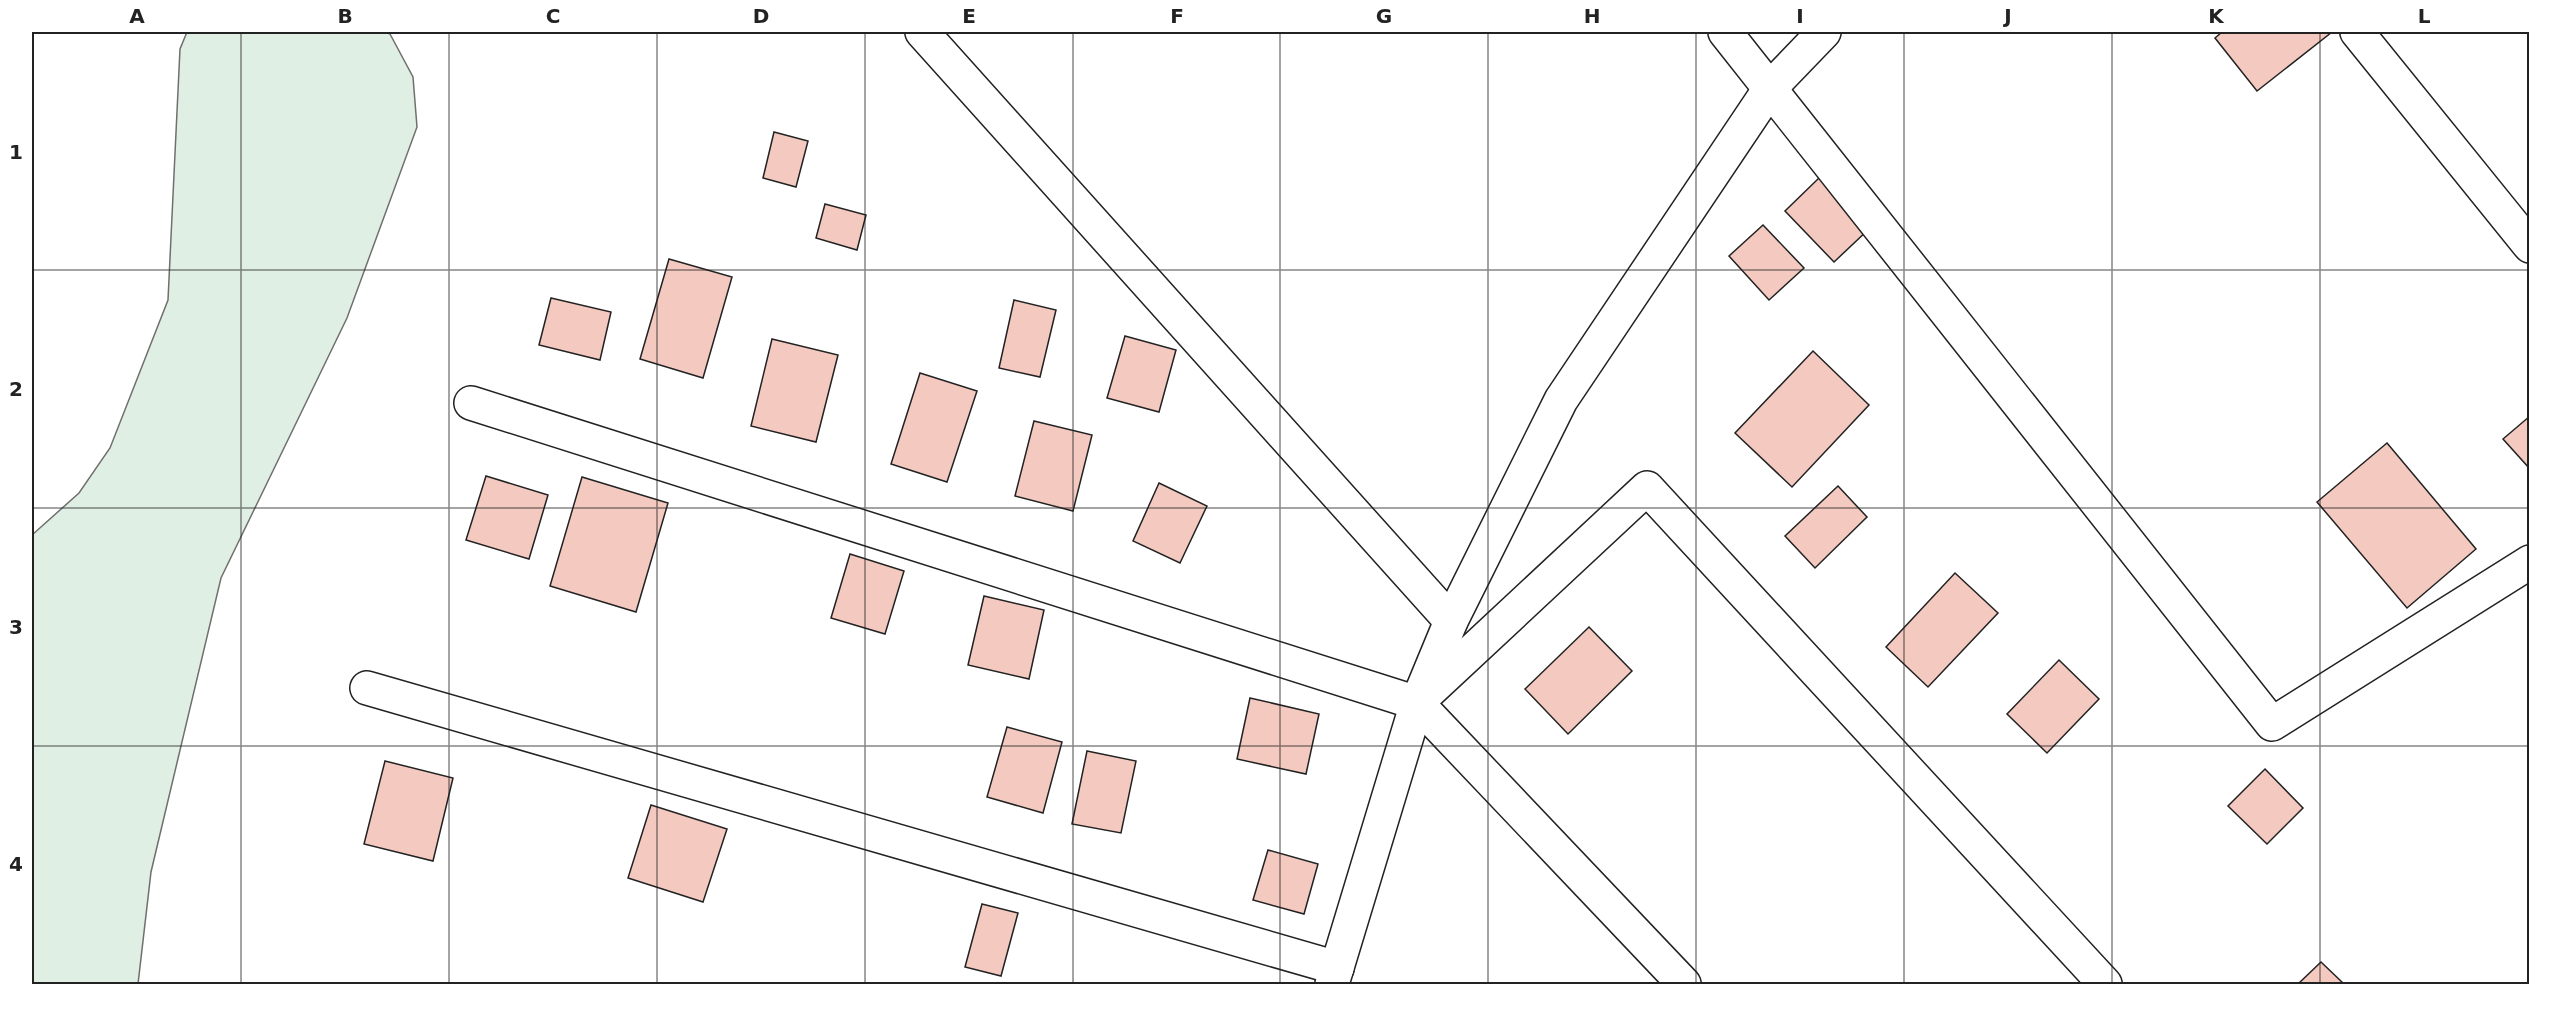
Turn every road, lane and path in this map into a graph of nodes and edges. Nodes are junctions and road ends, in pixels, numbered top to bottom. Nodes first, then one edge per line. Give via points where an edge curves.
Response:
1 (922, 32) edge
2 (1725, 32) edge
3 (1824, 32) edge
4 (2357, 32) edge
5 (1771, 87) junction
6 (2529, 246) edge
7 (471, 403) dead end
8 (2529, 562) edge
9 (1451, 621) junction
10 (367, 688) dead end
11 (1417, 702) junction
12 (1334, 976) edge
13 (1684, 984) edge
14 (2105, 984) edge

1 - 9 lane
2 - 5 lane
3 - 5 lane
4 - 6 lane
5 - 8 lane via 2272,724
5 - 9 lane via 1561,400
7 - 11 lane
9 - 11 lane
10 - 12 lane
11 - 12 lane
11 - 13 lane
11 - 14 lane via 1647,488

